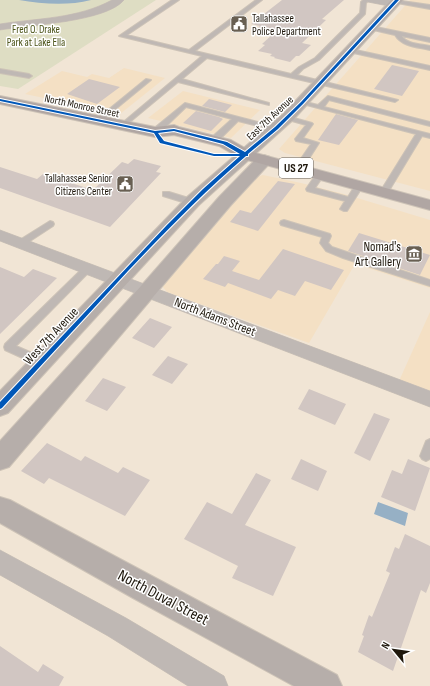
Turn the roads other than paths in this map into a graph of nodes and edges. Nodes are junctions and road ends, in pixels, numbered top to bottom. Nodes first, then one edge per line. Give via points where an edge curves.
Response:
1 (119, 0) edge
2 (176, 0) edge
3 (258, 0) edge
4 (366, 0) edge
5 (372, 0) edge
6 (396, 2) edge
7 (430, 7) edge
8 (0, 26) edge
9 (372, 28) junction
10 (398, 34) junction
11 (430, 40) edge
12 (430, 48) edge
13 (351, 51) junction
14 (190, 52) junction
15 (206, 56) junction
16 (430, 68) edge
17 (0, 71) edge
18 (29, 76) dead end
19 (292, 76) junction
20 (148, 80) dead end
21 (177, 80) junction
22 (321, 83) junction
23 (1, 99) edge
24 (395, 100) dead end
25 (302, 103) junction
26 (267, 104) dead end
27 (320, 107) junction
28 (237, 118) junction
29 (287, 118) junction
30 (99, 120) junction
31 (122, 124) junction
32 (430, 124) edge
33 (275, 128) junction
34 (155, 132) junction
35 (420, 133) junction
36 (430, 136) edge
37 (214, 140) junction
38 (246, 155) junction
39 (264, 160) junction
40 (298, 169) junction
41 (320, 175) junction
42 (384, 192) junction
43 (355, 193) junction
44 (166, 194) dead end
45 (192, 202) junction
46 (430, 205) edge
47 (344, 209) dead end
48 (217, 210) junction
49 (284, 223) dead end
50 (50, 224) dead end
51 (0, 235) edge
52 (21, 243) junction
53 (88, 268) junction
54 (117, 280) junction
55 (430, 283) edge
56 (148, 291) junction
57 (42, 362) junction
58 (429, 397) edge
59 (0, 406) edge
60 (430, 444) edge
61 (426, 456) dead end
62 (0, 459) edge
63 (0, 509) edge
64 (0, 562) edge
65 (214, 686) edge
66 (326, 686) edge

1 - 8 street via 103,10 87,15
2 - 14 lane via 122,36
3 - 14 lane
4 - 19 lane via 363,3 363,13 317,59
5 - 6 street
6 - 7 lane
6 - 9 street, East 7th Avenue
9 - 10 lane
9 - 13 street, East 7th Avenue
10 - 11 lane
10 - 12 lane via 401,40 407,43
13 - 16 lane
13 - 22 street, East 7th Avenue
14 - 15 lane
15 - 19 lane
15 - 21 lane
17 - 18 lane
19 - 22 lane
20 - 30 lane
21 - 26 lane
21 - 31 lane
22 - 24 lane
22 - 25 street, East 7th Avenue
23 - 30 main road, North Monroe Street / US 27
25 - 27 lane
25 - 29 street, East 7th Avenue
27 - 32 lane via 328,98
27 - 35 lane
28 - 33 lane
28 - 34 lane via 185,105
28 - 37 lane
29 - 33 street, East 7th Avenue
29 - 40 lane via 310,124 299,139 315,143
30 - 31 main road, North Monroe Street / US 27
31 - 34 main road, North Monroe Street / US 27
33 - 38 street, East 7th Avenue
34 - 37 main road, North Monroe Street / US 27 via 174,130
34 - 38 main road, North Monroe Street / US 27 via 162,142 214,155
35 - 36 lane
35 - 42 lane
37 - 38 main road, North Monroe Street / US 27
38 - 39 main road, North Monroe Street / US 27
38 - 45 street, East 7th Avenue
39 - 40 main road, North Monroe Street / US 27
39 - 48 street
40 - 41 main road, North Monroe Street / US 27
41 - 43 main road, North Monroe Street / US 27
41 - 43 lane via 310,189
42 - 43 main road, North Monroe Street / US 27
42 - 46 main road, North Monroe Street / US 27
43 - 47 lane
44 - 45 lane
45 - 48 street
45 - 54 street, East 7th Avenue
48 - 56 street
49 - 55 lane via 327,236 324,243 335,252
50 - 52 lane
51 - 52 street, North Adams Street
52 - 53 street, North Adams Street
53 - 54 street, North Adams Street
53 - 57 lane via 9,347
54 - 56 street, North Adams Street
54 - 57 street, West 7th Avenue
56 - 58 street, North Adams Street
56 - 62 street
57 - 59 street, West 7th Avenue
60 - 61 lane
63 - 66 street, North Duval Street
64 - 65 street via 117,627

